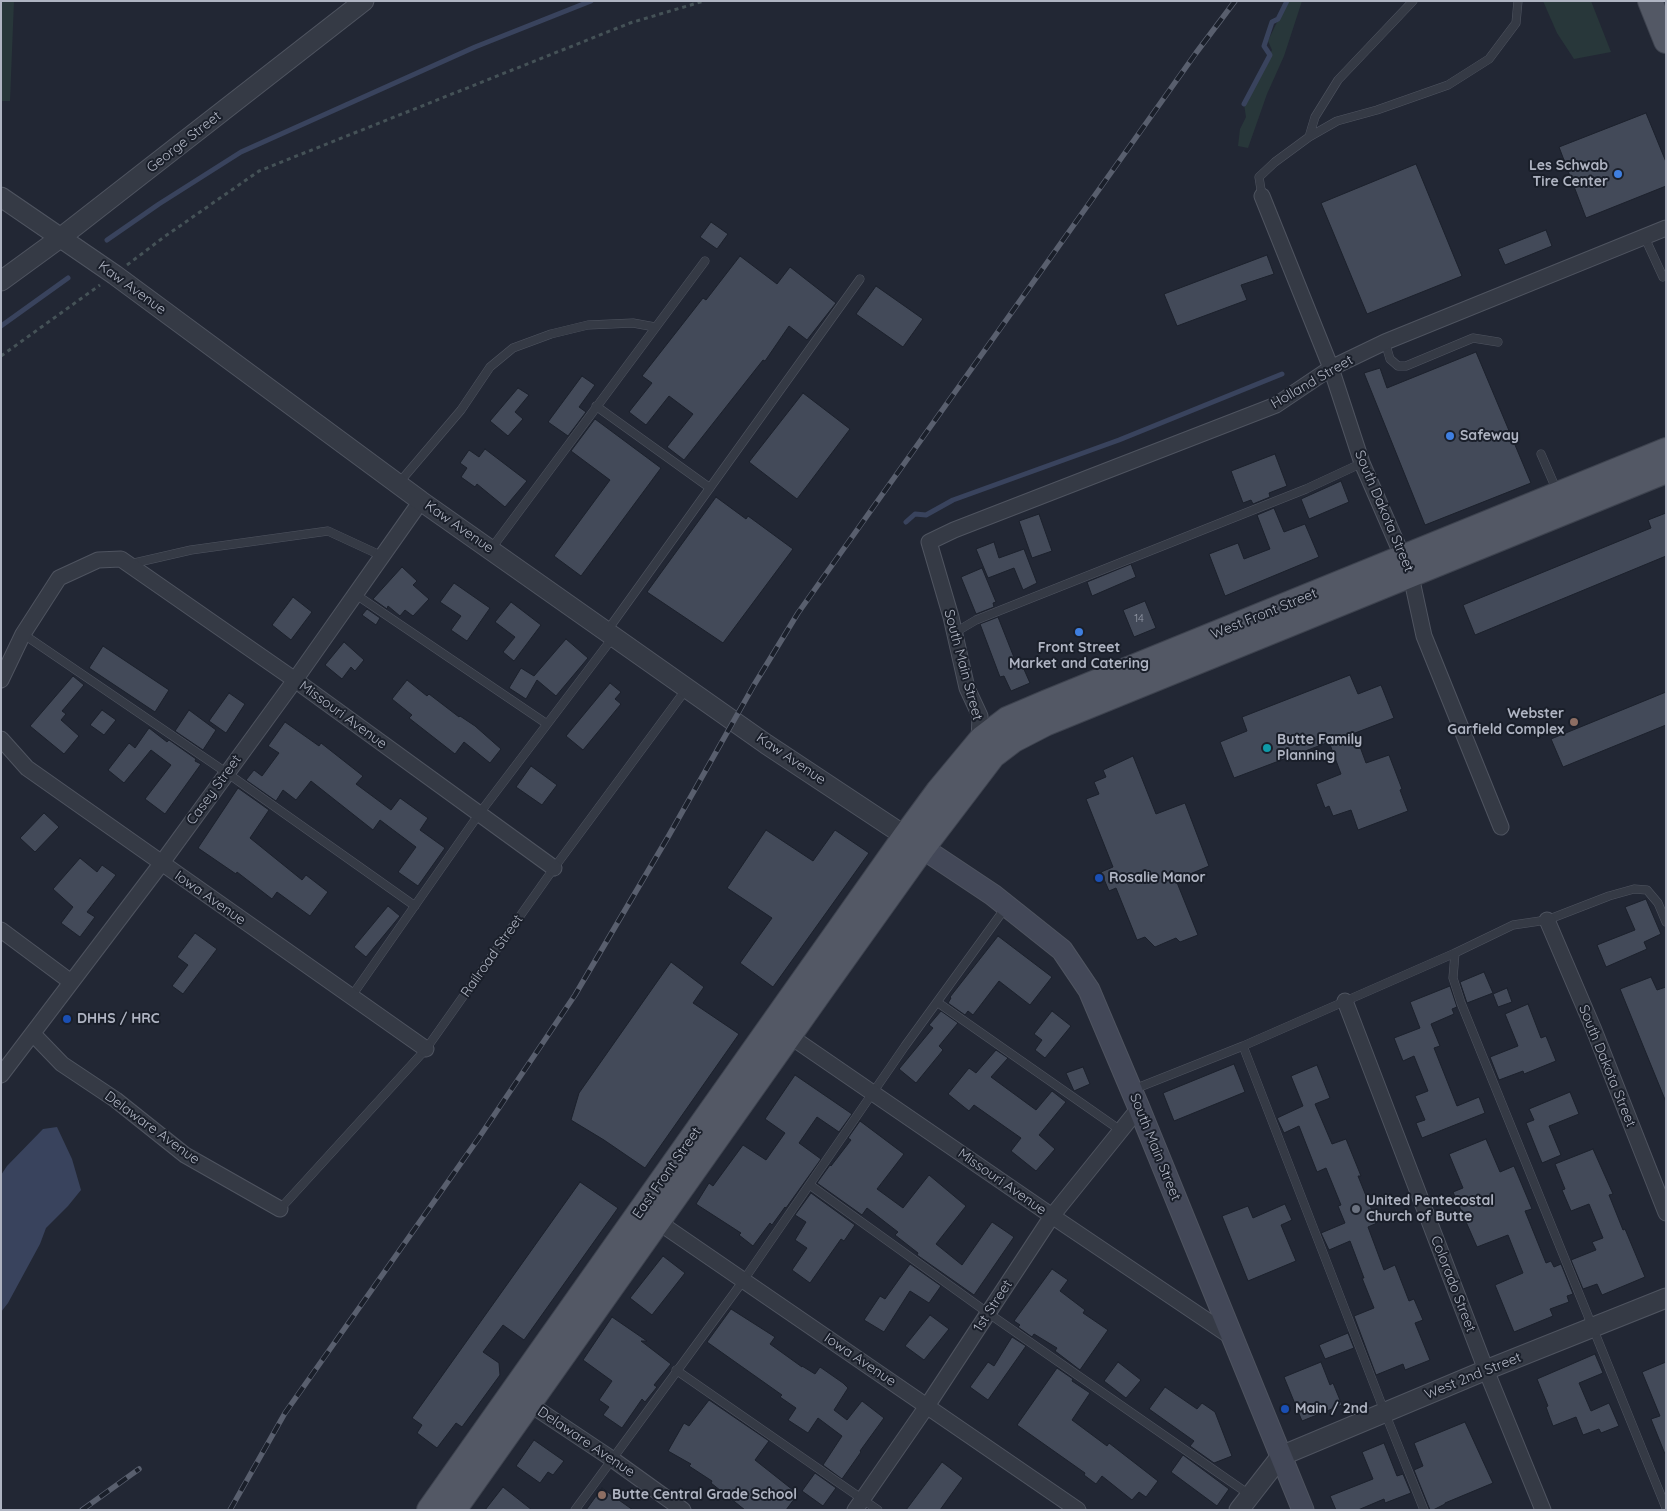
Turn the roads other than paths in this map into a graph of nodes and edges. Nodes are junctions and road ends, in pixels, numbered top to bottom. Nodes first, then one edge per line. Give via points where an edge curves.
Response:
1 (364, 1) edge
2 (1413, 1) edge
3 (1518, 1) edge
4 (1650, 1) edge
5 (1666, 41) edge
6 (1309, 137) junction
7 (1, 196) edge
8 (1262, 196) joint
9 (1666, 228) edge
10 (60, 238) junction
11 (1645, 238) junction
12 (705, 261) dead end
13 (1663, 277) dead end
14 (860, 279) dead end
15 (1, 281) edge
16 (655, 327) junction
17 (1385, 342) junction
18 (1498, 342) dead end
19 (1331, 368) junction
20 (596, 406) junction
21 (1666, 450) edge
22 (1542, 454) dead end
23 (1362, 463) junction
24 (1666, 471) edge
25 (398, 484) junction
26 (710, 488) junction
27 (421, 500) junction
28 (1562, 503) junction
29 (929, 542) joint
30 (491, 549) junction
31 (382, 556) junction
32 (129, 565) junction
33 (1407, 567) junction
34 (355, 594) junction
35 (954, 633) junction
36 (23, 634) junction
37 (610, 634) junction
38 (1, 680) edge
39 (295, 680) junction
40 (687, 688) junction
41 (547, 724) junction
42 (1, 739) edge
43 (986, 749) junction
44 (227, 773) junction
45 (479, 814) junction
46 (1501, 827) dead end
47 (914, 842) junction
48 (161, 864) junction
49 (554, 868) junction
50 (415, 906) junction
51 (1008, 906) junction
52 (1547, 920) junction
53 (1666, 922) edge
54 (1, 930) edge
55 (1455, 953) junction
56 (71, 982) junction
57 (351, 997) junction
58 (1345, 1001) junction
59 (937, 1002) junction
60 (781, 1030) junction
61 (33, 1034) junction
62 (1243, 1046) junction
63 (426, 1049) junction
64 (1, 1075) edge
65 (872, 1092) junction
66 (1136, 1099) junction
67 (1120, 1130) junction
68 (810, 1185) junction
69 (280, 1209) joint
70 (1666, 1213) edge
71 (649, 1216) junction
72 (1052, 1216) junction
73 (743, 1281) junction
74 (1666, 1298) edge
75 (988, 1313) junction
76 (1592, 1328) junction
77 (1233, 1338) junction
78 (676, 1370) junction
79 (1486, 1370) junction
80 (521, 1398) junction
81 (927, 1406) junction
82 (1385, 1413) junction
83 (1281, 1456) junction
84 (612, 1459) junction
85 (1245, 1502) edge
86 (859, 1504) edge
87 (1072, 1508) edge
88 (1666, 1508) edge
89 (429, 1510) edge
90 (454, 1510) edge
91 (575, 1510) edge
92 (683, 1510) edge
93 (878, 1510) edge
94 (1303, 1510) edge
95 (1424, 1510) edge
96 (1543, 1510) edge

1 - 10 street, George Street
2 - 6 lane via 1338,80 1315,117
3 - 6 lane via 1516,23 1489,59 1448,85 1337,121
4 - 5 main road
6 - 8 lane via 1259,177
7 - 10 street, Kaw Avenue
8 - 19 street, South Dakota Street
9 - 11 street, Holland Street
10 - 15 street, George Street
10 - 25 street, Kaw Avenue
11 - 13 lane
11 - 17 street, Holland Street
12 - 16 lane
14 - 26 lane
16 - 20 lane
16 - 25 lane via 633,323 588,326 551,334 513,348 490,366 461,410
17 - 18 lane via 1390,359 1398,366 1406,366 1474,338
17 - 19 street, Holland Street
19 - 23 street, South Dakota Street
19 - 29 street, Holland Street via 1276,404
20 - 26 lane
20 - 30 lane
21 - 28 main road, West Front Street
22 - 28 lane
23 - 33 street, South Dakota Street
23 - 35 lane via 976,620
24 - 28 main road, West Front Street
25 - 27 street, Kaw Avenue
26 - 37 lane
27 - 30 street, Kaw Avenue
27 - 31 street, Casey Street
28 - 33 main road, West Front Street
29 - 35 street, South Main Street
30 - 37 street, Kaw Avenue
31 - 32 lane via 328,531 191,550
31 - 34 street, Casey Street
32 - 36 street via 122,560 98,560 59,578
32 - 39 street, Missouri Avenue
33 - 43 main road, West Front Street via 1014,740
33 - 46 street, South Dakota Street via 1424,636
34 - 39 street, Casey Street
34 - 41 lane
35 - 43 street, South Main Street via 967,688 980,716
36 - 38 street
36 - 44 lane
37 - 40 street, Kaw Avenue
37 - 41 lane
39 - 44 street, Casey Street
39 - 45 street, Missouri Avenue
40 - 47 street, Kaw Avenue
40 - 49 lane, Railroad Street
41 - 45 lane
42 - 48 street, Iowa Avenue via 27,768
43 - 47 main road, West Front Street
44 - 48 street, Casey Street
44 - 50 lane
45 - 49 street, Missouri Avenue
45 - 50 lane
47 - 51 main road, South Main Street
47 - 60 main road, East Front Street
48 - 56 street, Casey Street
48 - 57 street, Iowa Avenue
49 - 63 lane, Railroad Street
50 - 57 lane
51 - 59 lane
51 - 66 main road, South Main Street via 1062,950 1089,990
52 - 53 lane via 1634,888 1647,890 1658,903
52 - 55 lane via 1513,925
52 - 70 street, South Dakota Street
54 - 56 street
55 - 58 lane
55 - 76 lane via 1453,978 1461,1003
56 - 61 street, Casey Street
57 - 63 street, Iowa Avenue
58 - 62 lane
58 - 79 street, Colorado Street
59 - 65 lane
59 - 67 lane
60 - 65 street, Missouri Avenue
60 - 71 main road, East Front Street
61 - 64 street, Casey Street
61 - 69 street, Delaware Avenue via 62,1064 116,1100 185,1155
62 - 66 lane
62 - 82 lane
63 - 69 lane, Railroad Street
65 - 68 lane
65 - 72 street, Missouri Avenue
66 - 67 street, 1st Street
66 - 77 main road, South Main Street
67 - 72 street, 1st Street
68 - 73 lane
68 - 75 lane
71 - 73 street, Iowa Avenue
71 - 80 main road, East Front Street
72 - 75 street, 1st Street
72 - 77 street, Missouri Avenue
73 - 78 lane
73 - 81 street, Iowa Avenue
74 - 76 street, West 2nd Street
75 - 81 street, 1st Street
75 - 85 lane
76 - 79 street, West 2nd Street
76 - 88 lane
77 - 83 main road, South Main Street
78 - 84 lane
78 - 86 lane
79 - 82 street, West 2nd Street
79 - 96 street, Colorado Street
80 - 84 street, Delaware Avenue
80 - 89 main road, East Front Street
80 - 90 main road, East Front Street
81 - 86 street, 1st Street
81 - 87 street, Iowa Avenue
82 - 83 street, West 2nd Street
82 - 95 lane
83 - 85 street
83 - 94 main road, South Main Street
84 - 91 lane
84 - 92 street, Delaware Avenue
86 - 93 lane

